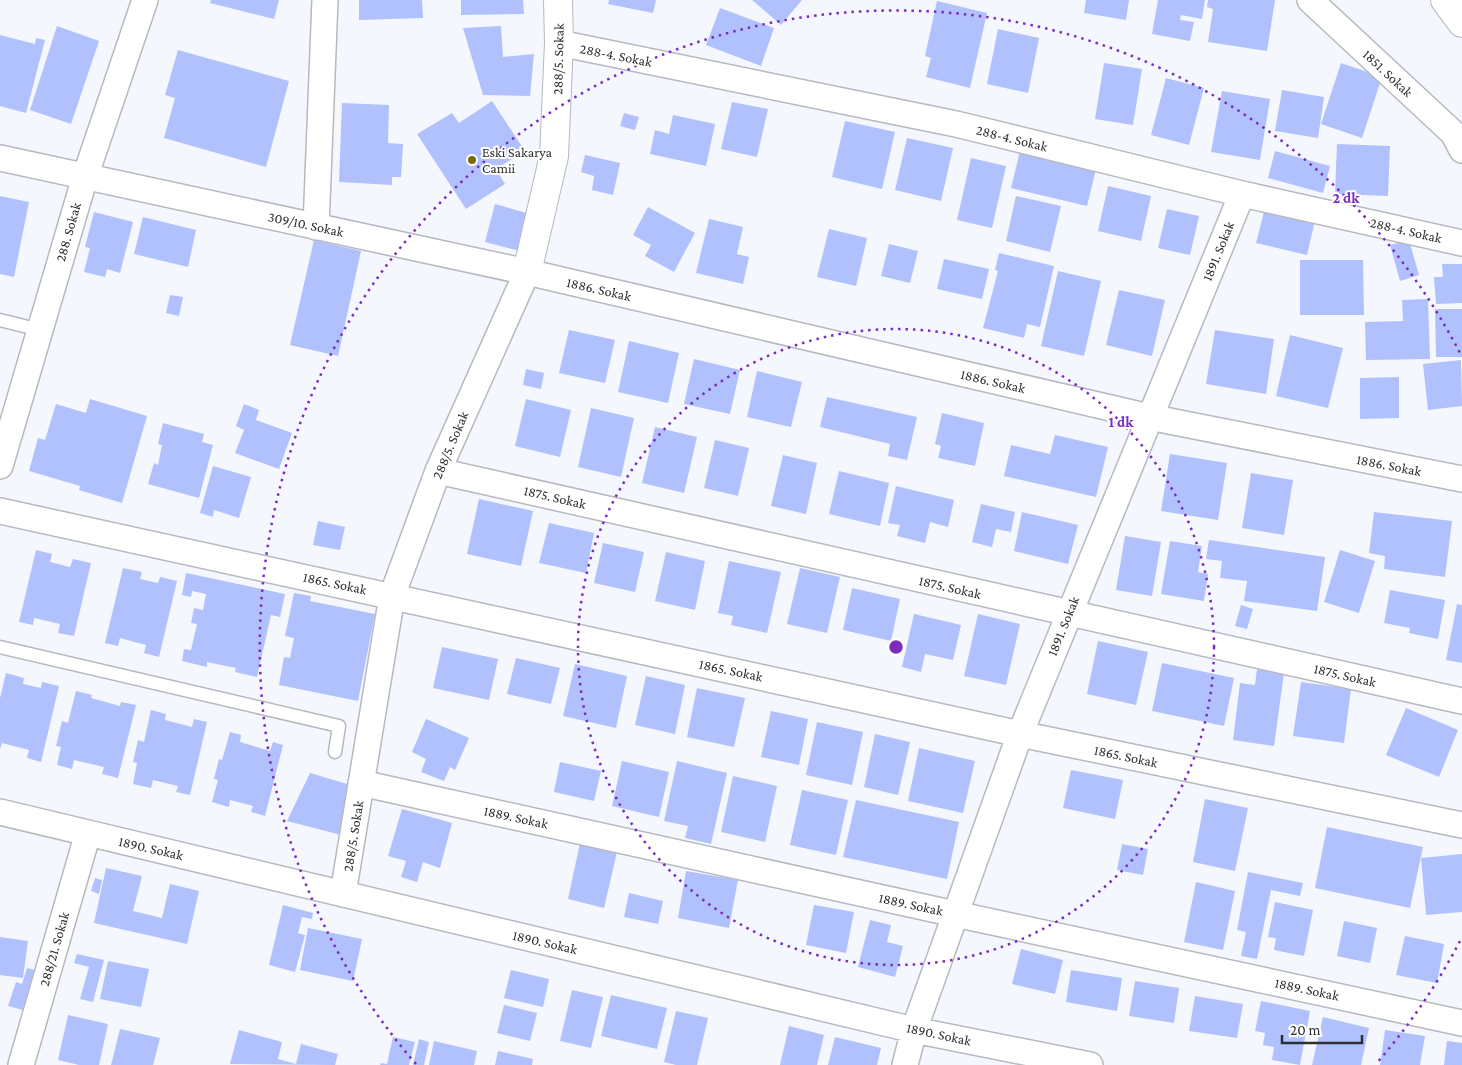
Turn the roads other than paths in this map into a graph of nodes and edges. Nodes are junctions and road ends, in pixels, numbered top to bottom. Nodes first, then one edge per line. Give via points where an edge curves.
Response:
1 (145, 0) edge
2 (325, 0) edge
3 (558, 0) edge
4 (1310, 0) edge
5 (1445, 0) edge
6 (1462, 24) edge
7 (559, 43) junction
8 (1462, 150) edge
9 (0, 158) edge
10 (85, 177) junction
11 (1242, 194) junction
12 (316, 227) junction
13 (1462, 243) edge
14 (527, 272) junction
15 (0, 320) edge
16 (40, 330) junction
17 (1149, 417) junction
18 (0, 462) edge
19 (438, 471) junction
20 (1462, 479) edge
21 (0, 511) edge
22 (392, 596) junction
23 (1068, 613) junction
24 (0, 647) edge
25 (1462, 701) edge
26 (1020, 734) junction
27 (335, 752) dead end
28 (361, 783) junction
29 (0, 812) edge
30 (1462, 825) edge
31 (88, 833) junction
32 (343, 894) junction
33 (956, 914) junction
34 (1462, 1023) edge
35 (914, 1030) junction
36 (21, 1065) edge
37 (905, 1065) edge
38 (1090, 1065) edge

1 - 10 street, 288. Sokak
2 - 12 street
3 - 7 street, 288/5. Sokak
4 - 8 street, 1851. Sokak via 1453,133
5 - 6 street
7 - 11 street, 288-4. Sokak via 956,124
7 - 14 street, 288/5. Sokak via 554,156
9 - 10 street, 309/10. Sokak
10 - 12 street, 309/10. Sokak
10 - 16 street, 288. Sokak
11 - 13 street, 288-4. Sokak
11 - 17 street, 1891. Sokak
12 - 14 street, 309/10. Sokak
14 - 17 street, 1886. Sokak
14 - 19 street, 288/5. Sokak
15 - 16 lane
16 - 18 street, 288. Sokak
17 - 20 street, 1886. Sokak
17 - 23 street, 1891. Sokak
19 - 22 street, 288/5. Sokak
19 - 23 street, 1875. Sokak
21 - 22 street, 1865. Sokak
22 - 26 street, 1865. Sokak
22 - 28 street, 288/5. Sokak
23 - 25 street, 1875. Sokak
23 - 26 street, 1891. Sokak
24 - 27 lane via 339,726
26 - 30 street, 1865. Sokak
26 - 33 street, 1891. Sokak
28 - 32 street, 288/5. Sokak
28 - 33 street, 1889. Sokak
29 - 31 street, 1890. Sokak
31 - 32 street, 1890. Sokak
31 - 36 street, 288/21. Sokak
32 - 35 street, 1890. Sokak
33 - 34 street, 1889. Sokak
33 - 35 street, 1891. Sokak
35 - 37 street, 1891. Sokak
35 - 38 street, 1890. Sokak

